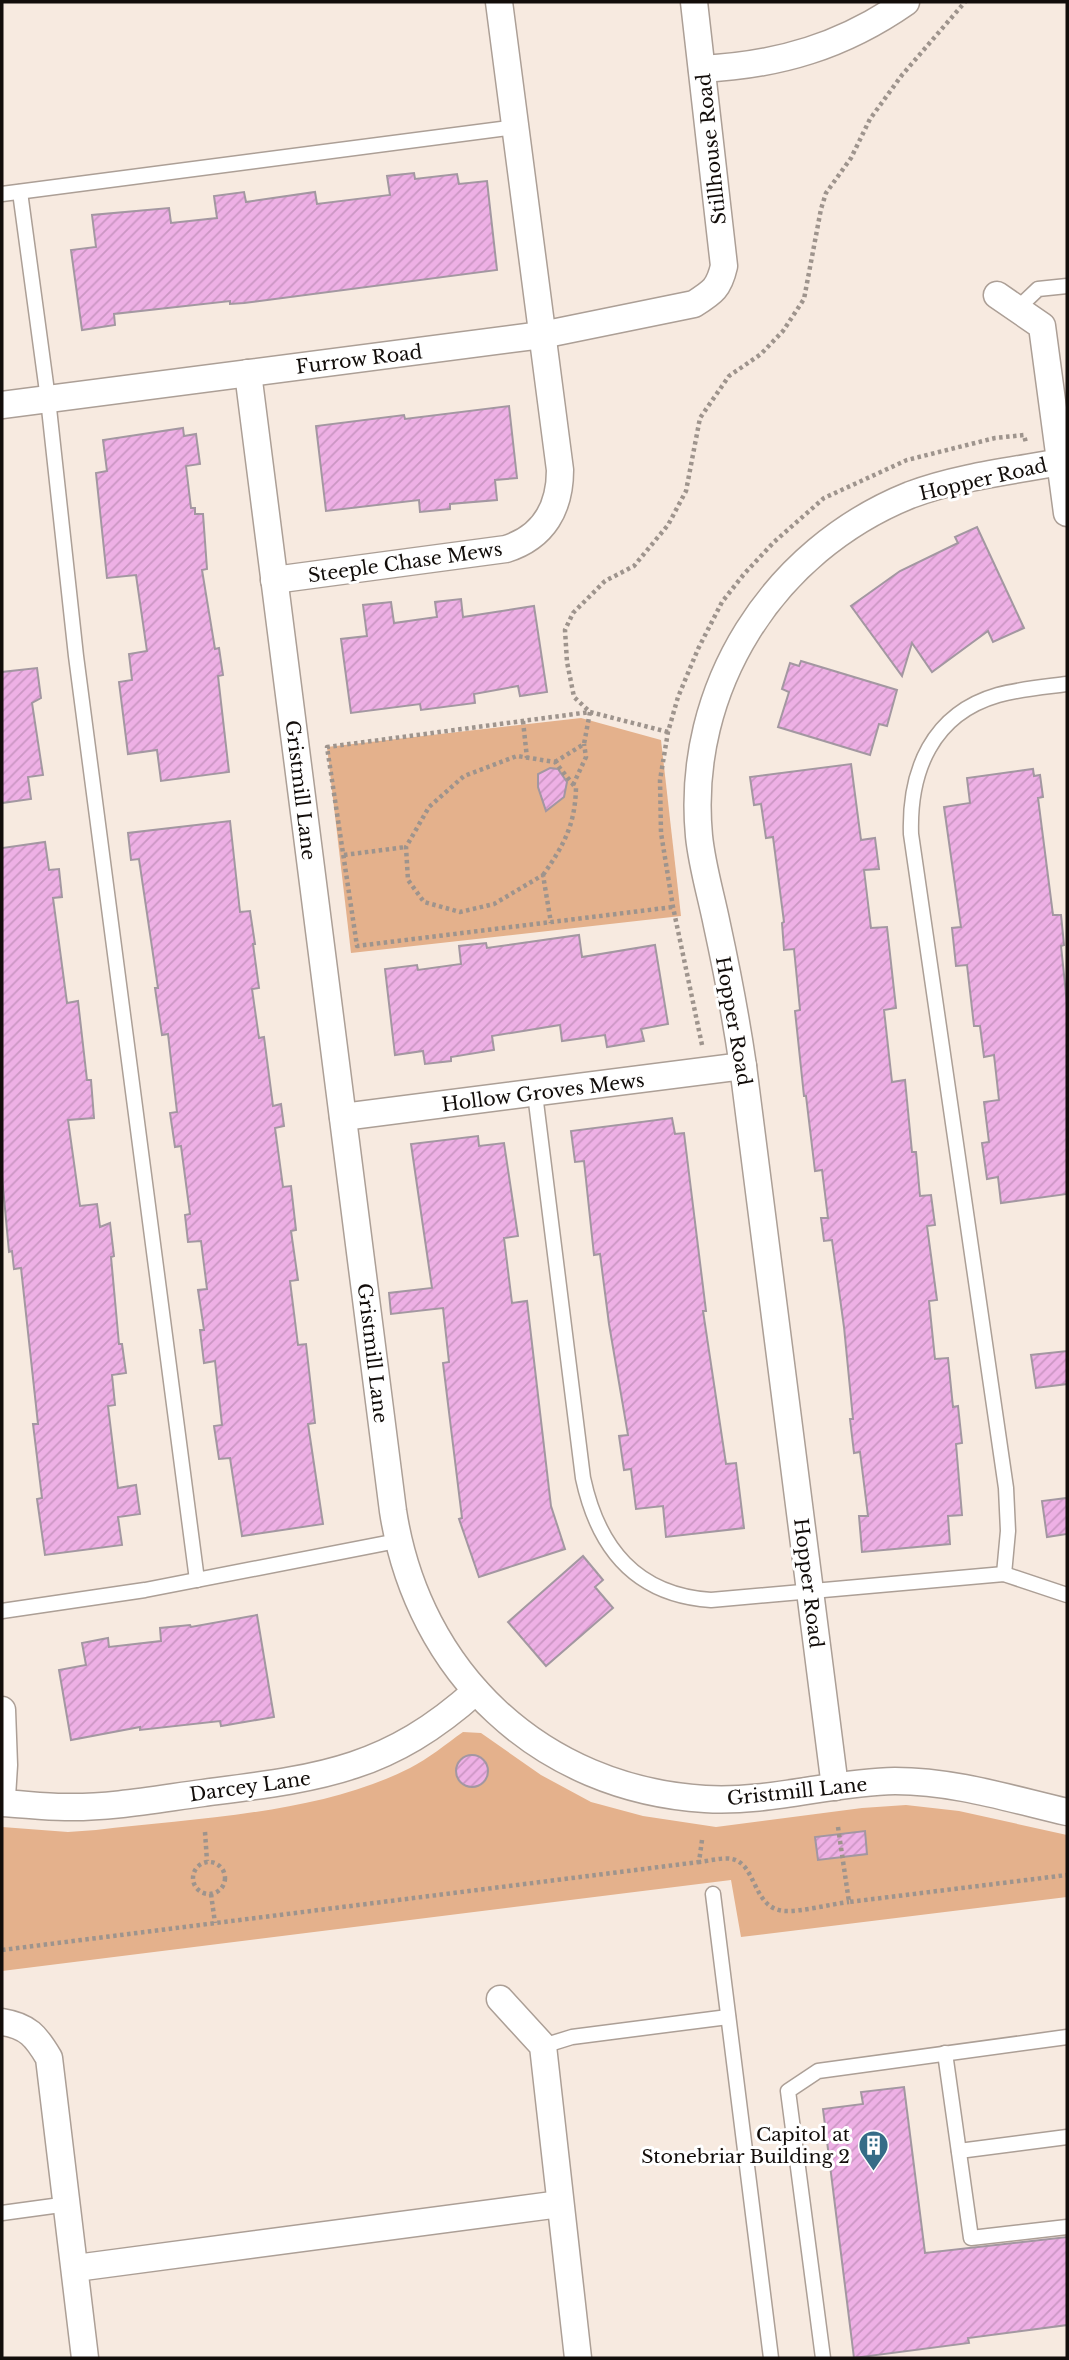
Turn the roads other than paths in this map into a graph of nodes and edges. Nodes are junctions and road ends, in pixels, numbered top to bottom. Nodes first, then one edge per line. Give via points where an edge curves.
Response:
1 (499, 2) edge
2 (694, 2) edge
3 (906, 2) edge
4 (702, 69) junction
5 (516, 127) junction
6 (20, 192) junction
7 (2, 194) edge
8 (1067, 286) edge
9 (712, 293) joint
10 (1007, 302) joint
11 (542, 335) junction
12 (248, 373) junction
13 (48, 399) junction
14 (2, 405) edge
15 (1060, 462) junction
16 (1067, 513) edge
17 (274, 580) junction
18 (1067, 684) edge
19 (743, 1066) junction
20 (535, 1094) junction
21 (342, 1117) junction
22 (397, 1541) junction
23 (1004, 1574) junction
24 (197, 1580) junction
25 (810, 1589) junction
26 (1067, 1595) edge
27 (2, 1611) edge
28 (476, 1692) junction
29 (2, 1710) edge
30 (835, 1787) junction
31 (2, 1797) edge
32 (2, 1803) edge
33 (1067, 1812) edge
34 (713, 1894) dead end
35 (499, 1999) dead end
36 (729, 2017) junction
37 (2, 2022) edge
38 (1067, 2037) edge
39 (544, 2046) junction
40 (945, 2053) junction
41 (1067, 2137) edge
42 (959, 2151) junction
43 (68, 2204) junction
44 (560, 2204) junction
45 (2, 2213) edge
46 (1067, 2227) edge
47 (76, 2268) junction
48 (85, 2358) edge
49 (578, 2358) edge
50 (771, 2358) edge
51 (823, 2358) edge

1 - 5 street, Steeple Chase Mews
2 - 4 street, Stillhouse Road
3 - 4 street via 861,29 808,52 751,65
4 - 9 street, Stillhouse Road via 724,266
5 - 6 lane
5 - 11 street, Steeple Chase Mews
6 - 7 lane
6 - 13 lane
8 - 10 lane via 1038,289
9 - 11 street, Furrow Road via 676,309
10 - 15 street via 1042,326
11 - 12 street, Furrow Road
11 - 17 street, Steeple Chase Mews via 560,487 553,512 537,533 498,551
12 - 13 street, Furrow Road
12 - 17 street, Gristmill Lane
13 - 14 street, Furrow Road
13 - 24 lane via 76,656
15 - 16 street
15 - 19 street, Hopper Road via 967,479 913,494 870,514 801,563 753,621 726,670 703,742 698,808 703,864
17 - 21 street, Gristmill Lane
18 - 23 lane via 996,696 959,714 924,755 911,808 912,842 1006,1488
19 - 20 street, Hollow Groves Mews
19 - 25 street, Hopper Road
20 - 21 street, Hollow Groves Mews
20 - 25 lane via 583,1478 603,1536 632,1570 654,1586 678,1595 711,1600
21 - 22 street, Gristmill Lane
22 - 24 lane
22 - 28 street, Gristmill Lane via 424,1615
23 - 25 lane
23 - 26 lane
24 - 27 lane
25 - 30 street, Hopper Road
28 - 30 street, Gristmill Lane via 509,1724 555,1755 632,1787 724,1799
28 - 32 street, Darcey Lane via 400,1746 350,1768 315,1777 103,1805
29 - 31 street
30 - 33 street, Gristmill Lane via 932,1783
34 - 36 lane
35 - 39 street
36 - 39 lane via 572,2036
36 - 50 lane
37 - 43 street via 36,2035 49,2058
38 - 40 lane
39 - 44 street
40 - 42 lane
40 - 51 lane via 818,2071 788,2091
41 - 42 lane
42 - 46 lane via 971,2238
43 - 45 lane
43 - 47 street
44 - 47 street
44 - 49 street
47 - 48 street

